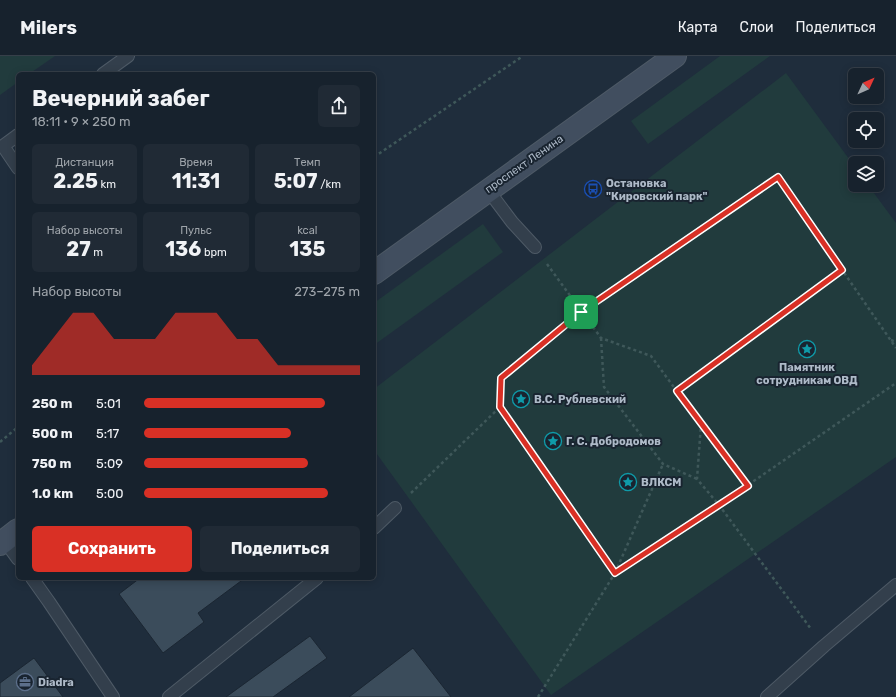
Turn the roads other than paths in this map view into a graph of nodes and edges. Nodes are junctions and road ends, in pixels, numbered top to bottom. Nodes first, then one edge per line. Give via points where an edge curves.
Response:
1 (128, 56) edge
2 (675, 56) edge
3 (106, 72) edge
4 (16, 136) edge
5 (16, 165) edge
6 (488, 190) junction
7 (535, 248) road end
8 (376, 272) edge
9 (395, 508) road end
10 (376, 526) edge
11 (7, 538) edge
12 (16, 555) edge
13 (33, 580) edge
14 (315, 580) edge
15 (896, 585) edge
16 (112, 697) edge
17 (169, 697) edge
18 (767, 697) edge

1 - 3 lane
2 - 6 main road, проспект Ленина
4 - 5 lane via 3,146
6 - 7 lane
6 - 8 main road, проспект Ленина
9 - 10 lane
11 - 12 lane
13 - 16 lane
14 - 17 lane
15 - 18 lane

